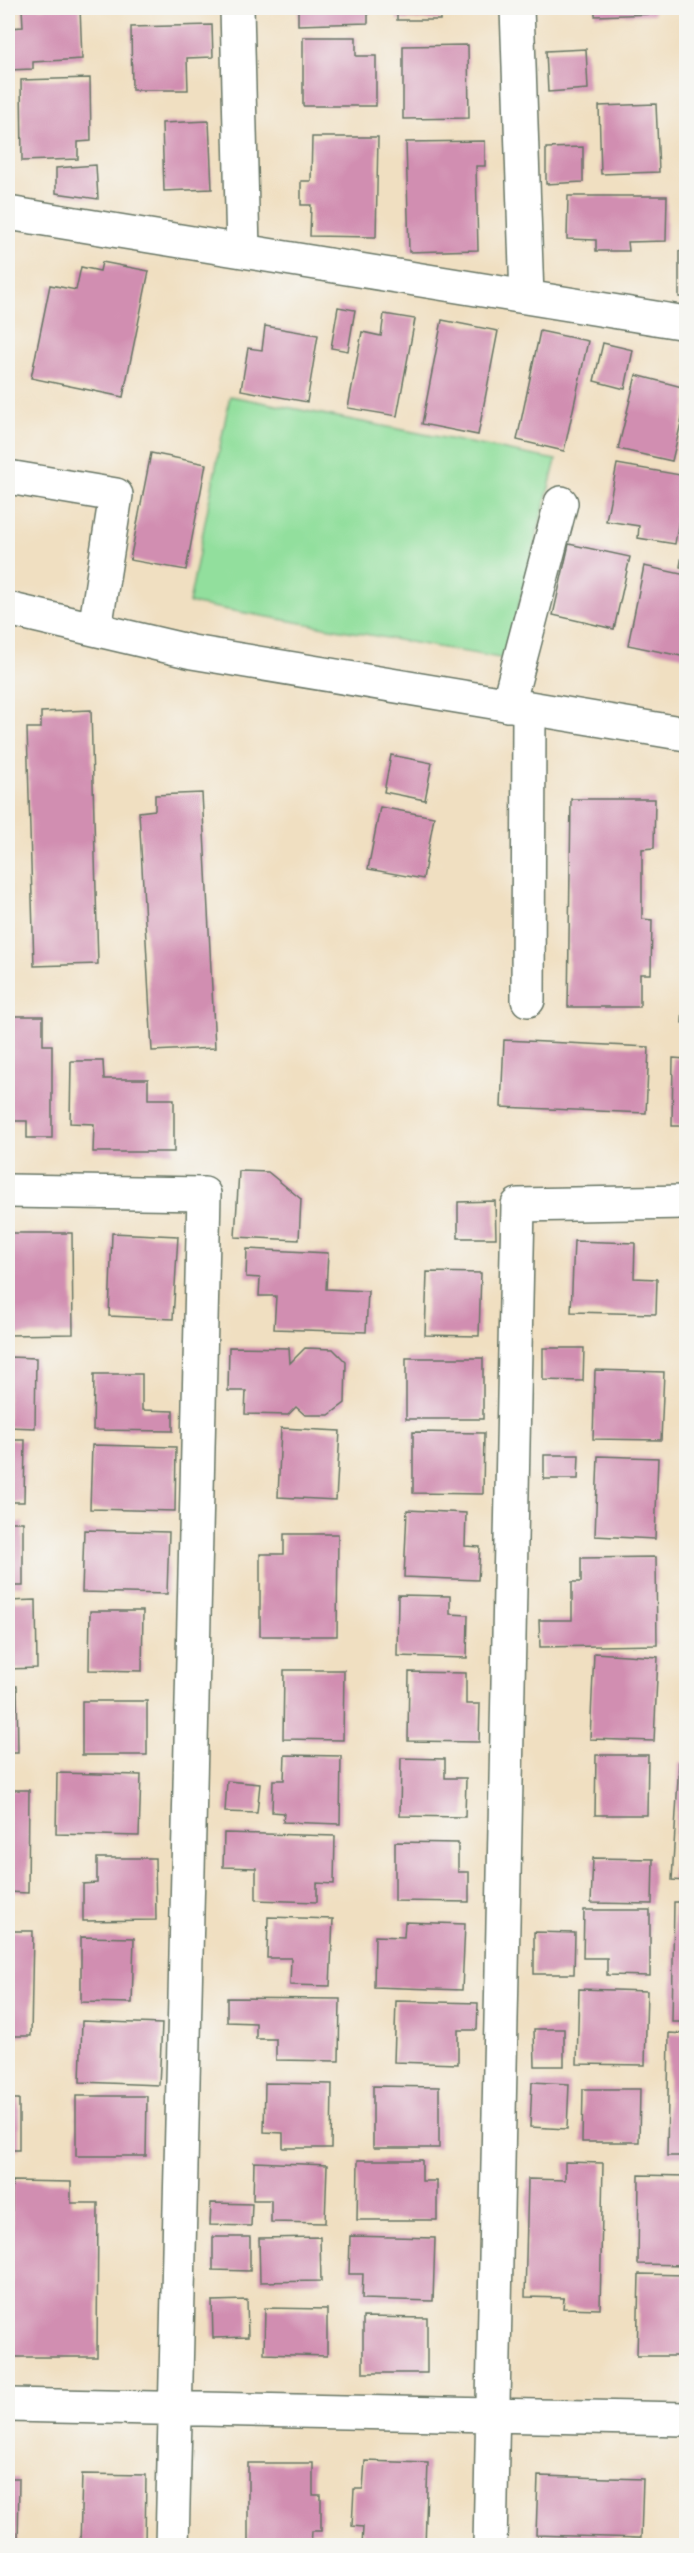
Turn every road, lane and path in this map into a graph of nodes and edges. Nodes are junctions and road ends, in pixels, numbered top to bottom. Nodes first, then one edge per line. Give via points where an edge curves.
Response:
1 (237, 8) edge
2 (517, 8) edge
3 (8, 213) edge
4 (243, 250) junction
5 (527, 297) junction
6 (687, 323) edge
7 (8, 477) edge
8 (561, 503) dead end
9 (8, 609) edge
10 (95, 629) junction
11 (519, 706) junction
12 (687, 734) edge
13 (528, 1000) dead end
14 (8, 1191) edge
15 (687, 1202) edge
16 (8, 2405) edge
17 (175, 2408) junction
18 (494, 2415) junction
19 (687, 2420) edge
20 (172, 2546) edge
21 (490, 2546) edge

1 - 4 street
2 - 5 street
3 - 4 street
4 - 5 street
5 - 6 street
7 - 10 street via 116,495
8 - 11 street
9 - 10 street
10 - 11 street via 192,652
11 - 12 street
11 - 13 street
14 - 17 street via 204,1194
15 - 18 street via 518,1205
16 - 17 street
17 - 18 street
17 - 20 street
18 - 19 street
18 - 21 street

